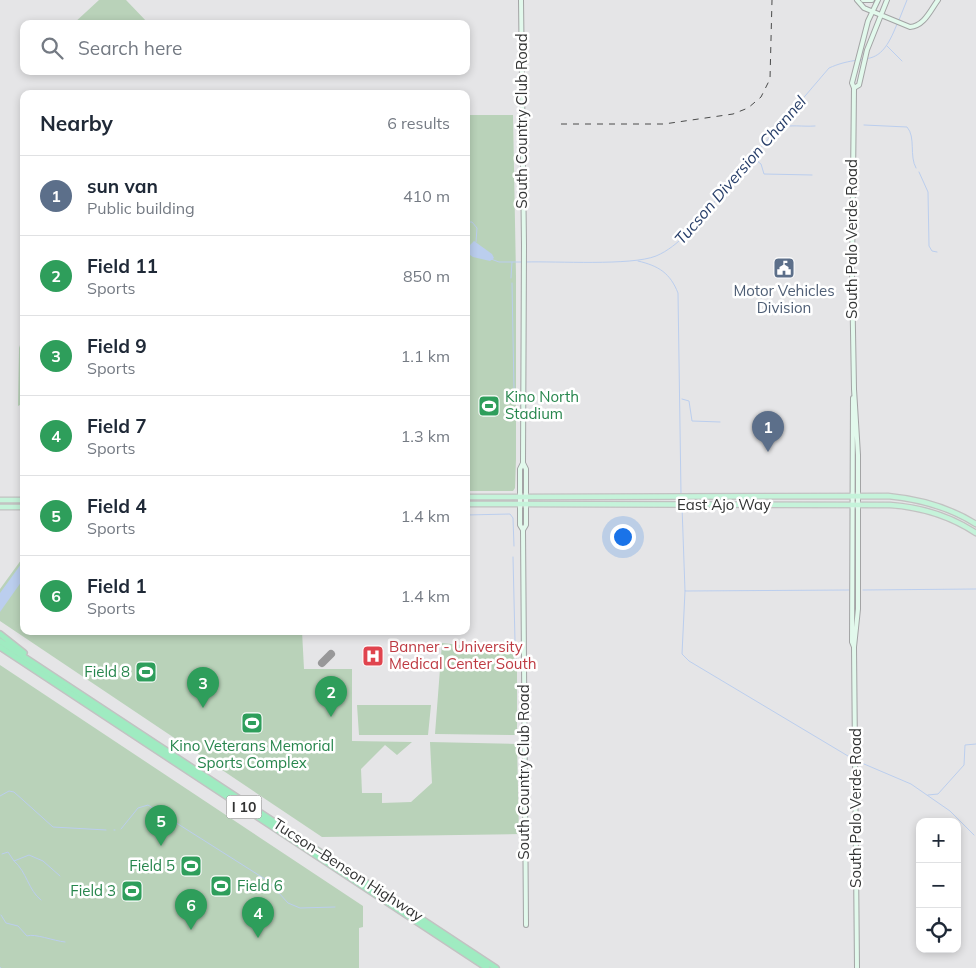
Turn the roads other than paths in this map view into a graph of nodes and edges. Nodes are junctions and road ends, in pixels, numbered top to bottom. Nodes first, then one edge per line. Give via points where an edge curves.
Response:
1 (521, 0) edge
2 (857, 0) edge
3 (863, 0) edge
4 (872, 0) edge
5 (878, 0) edge
6 (887, 0) edge
7 (938, 0) edge
8 (872, 12) junction
9 (879, 15) junction
10 (854, 88) junction
11 (854, 389) junction
12 (597, 496) junction
13 (852, 496) junction
14 (858, 496) junction
15 (470, 497) edge
16 (523, 497) junction
17 (0, 500) edge
18 (20, 500) edge
19 (470, 504) edge
20 (523, 504) junction
21 (597, 504) junction
22 (852, 505) junction
23 (858, 505) junction
24 (0, 507) edge
25 (20, 507) edge
26 (976, 524) edge
27 (976, 533) edge
28 (0, 634) edge
29 (0, 641) edge
30 (0, 647) edge
31 (854, 647) junction
32 (50, 673) junction
33 (526, 925) dead end
34 (487, 968) edge
35 (496, 968) edge
36 (857, 968) edge

1 - 16 main road, South Country Club Road via 523,463 526,469
2 - 8 main road
3 - 4 main road
5 - 8 main road, South Palo Verde Road
6 - 9 main road, South Palo Verde Road
7 - 9 main road via 919,25 901,26
8 - 9 main road
8 - 10 main road, South Palo Verde Road via 854,68
9 - 10 main road, South Palo Verde Road via 858,85
10 - 11 main road, South Palo Verde Road
11 - 13 main road, South Palo Verde Road
11 - 14 main road, South Palo Verde Road
12 - 13 main road, East Ajo Way
12 - 16 main road, East Ajo Way
12 - 21 main road
13 - 14 main road, East Ajo Way
13 - 22 main road, South Palo Verde Road
14 - 23 main road, South Palo Verde Road
14 - 26 main road, East Ajo Way via 923,501
15 - 16 main road, East Ajo Way
16 - 20 main road, South Country Club Road
17 - 18 main road
19 - 20 main road, East Ajo Way
20 - 21 main road, East Ajo Way
20 - 33 main road, South Country Club Road via 526,525 523,530
21 - 22 main road, East Ajo Way
22 - 23 main road, East Ajo Way
22 - 31 main road, South Palo Verde Road
23 - 27 main road, East Ajo Way via 921,509
23 - 31 main road, South Palo Verde Road via 858,609
24 - 25 main road
28 - 32 highway
29 - 32 highway, Tucson–Benson Highway / I 10
30 - 34 highway, Tucson–Benson Highway / I 10
31 - 36 main road, South Palo Verde Road
32 - 35 highway, Tucson–Benson Highway / I 10

